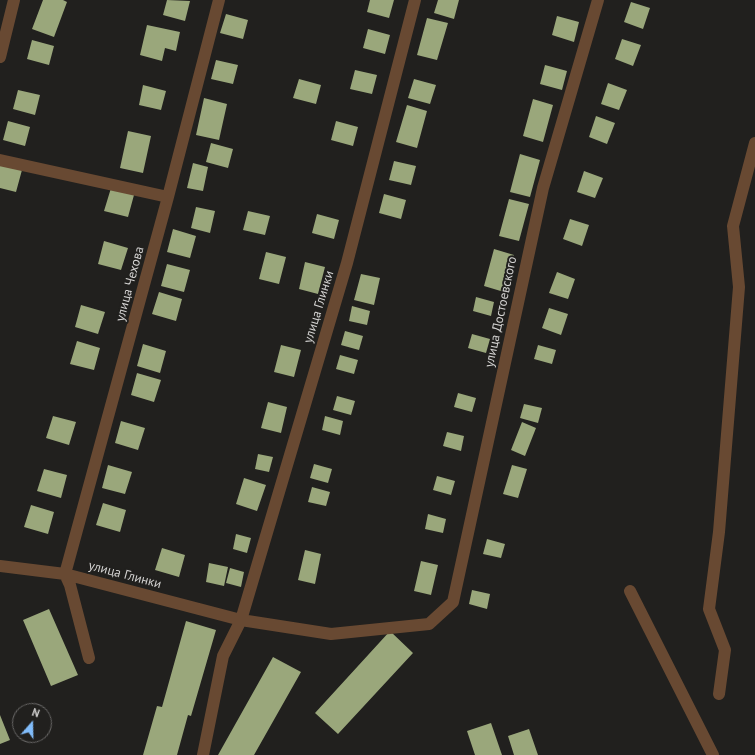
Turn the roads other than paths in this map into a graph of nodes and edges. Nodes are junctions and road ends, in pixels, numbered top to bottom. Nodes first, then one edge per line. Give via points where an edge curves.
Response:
1 (14, 0) edge
2 (219, 0) edge
3 (415, 0) edge
4 (598, 0) edge
5 (0, 57) edge
6 (755, 143) edge
7 (0, 160) edge
8 (168, 197) junction
9 (0, 566) edge
10 (65, 574) junction
11 (630, 591) dead end
12 (241, 620) junction
13 (429, 624) joint
14 (88, 658) dead end
15 (719, 694) dead end
16 (203, 755) edge
17 (713, 755) edge

1 - 5 street
2 - 8 street, улица Чехова
3 - 12 street, улица Глинки via 346,263
4 - 13 street, улица Достоевского via 543,188 453,602
6 - 15 street via 733,226 739,287 719,532 709,609 725,650
7 - 8 street
8 - 10 street, улица Чехова
9 - 10 street, улица Глинки
10 - 12 street, улица Глинки
10 - 14 street
11 - 17 street
12 - 13 street, улица Глинки via 331,634
12 - 16 street, улица Глинки via 223,656

